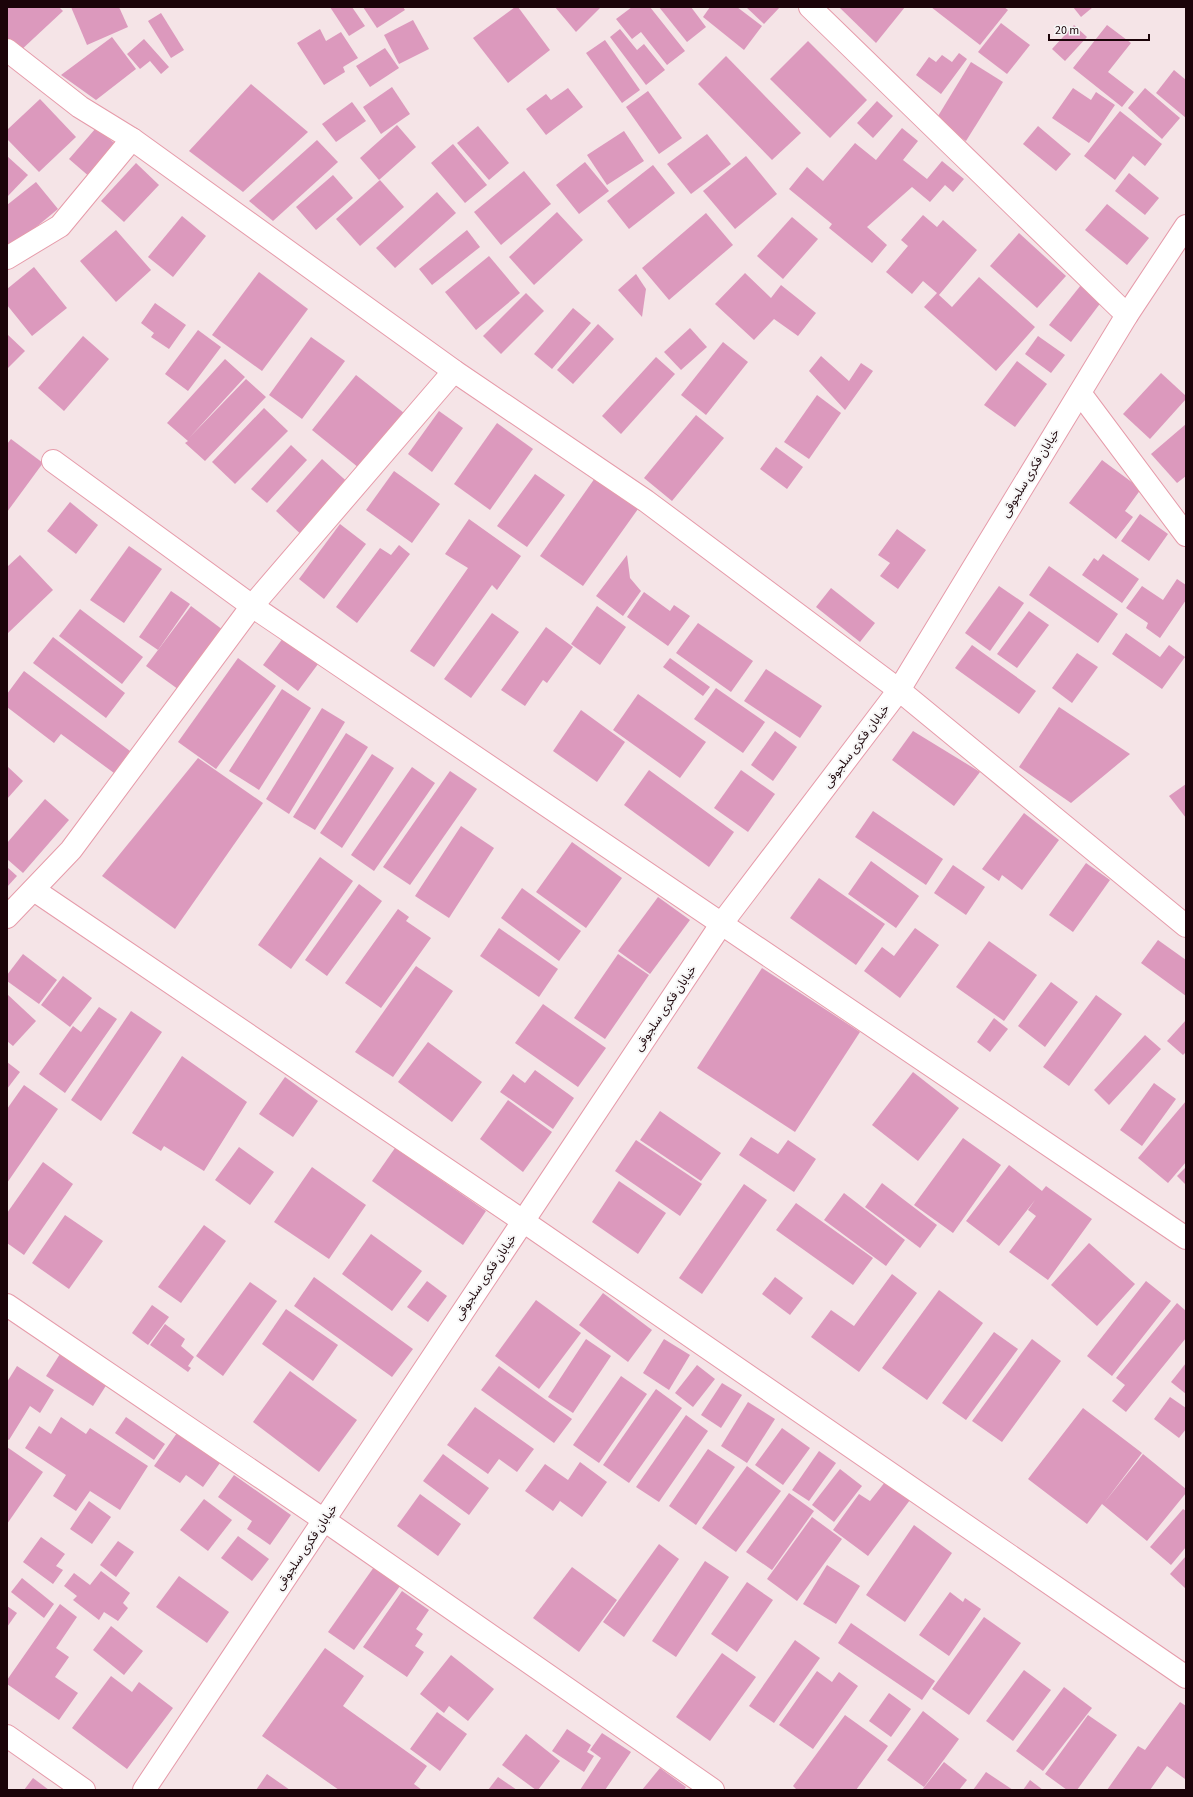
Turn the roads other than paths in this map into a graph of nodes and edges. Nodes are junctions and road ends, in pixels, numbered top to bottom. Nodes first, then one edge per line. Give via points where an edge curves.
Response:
1 (810, 7) edge
2 (7, 50) edge
3 (132, 139) junction
4 (1186, 226) edge
5 (7, 258) edge
6 (1126, 315) junction
7 (454, 370) junction
8 (1080, 393) junction
9 (53, 461) dead end
10 (1186, 536) edge
11 (252, 606) junction
12 (899, 690) junction
13 (34, 890) junction
14 (7, 917) edge
15 (722, 923) junction
16 (1186, 926) edge
17 (523, 1221) junction
18 (1186, 1238) edge
19 (7, 1305) edge
20 (324, 1520) junction
21 (1186, 1676) edge
22 (7, 1736) edge
23 (84, 1790) edge
24 (144, 1790) edge
25 (713, 1790) edge

1 - 6 street
2 - 3 street via 80,107
3 - 5 street via 60,226
3 - 7 street
4 - 6 street, خیابان فکری سلجوقی
6 - 8 street, خیابان فکری سلجوقی
7 - 11 street
7 - 12 street via 646,501
8 - 10 street
8 - 12 street, خیابان فکری سلجوقی
9 - 11 street
11 - 13 street via 72,850
11 - 15 street
12 - 15 street, خیابان فکری سلجوقی
12 - 16 street
13 - 14 street
13 - 17 street
15 - 17 street, خیابان فکری سلجوقی
15 - 18 street
17 - 20 street, خیابان فکری سلجوقی
17 - 21 street
19 - 20 street
20 - 24 street, خیابان فکری سلجوقی
20 - 25 street
22 - 23 street

